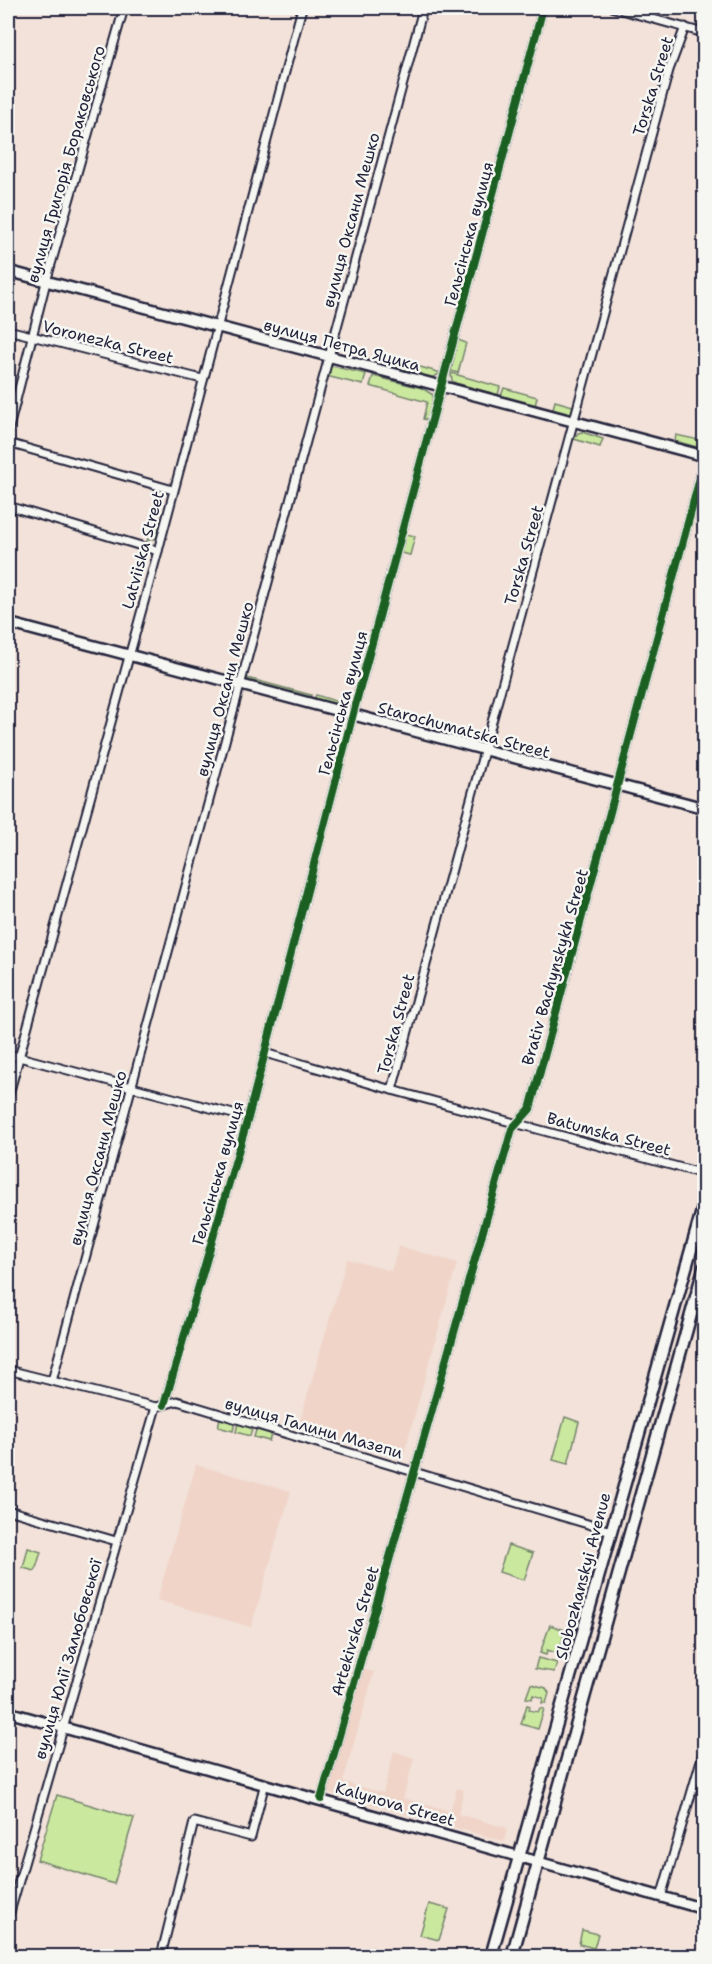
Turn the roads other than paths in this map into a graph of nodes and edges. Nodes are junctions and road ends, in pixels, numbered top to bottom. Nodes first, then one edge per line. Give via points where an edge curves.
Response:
1 (124, 8) edge
2 (302, 8) edge
3 (428, 8) edge
4 (543, 8) edge
5 (614, 8) edge
6 (685, 27) junction
7 (705, 33) edge
8 (8, 271) edge
9 (46, 282) junction
10 (216, 326) junction
11 (8, 330) edge
12 (33, 337) junction
13 (328, 356) junction
14 (202, 379) junction
15 (443, 387) junction
16 (575, 422) junction
17 (8, 432) edge
18 (8, 443) edge
19 (705, 456) edge
20 (705, 463) edge
21 (173, 490) junction
22 (8, 506) edge
23 (158, 551) junction
24 (8, 623) edge
25 (128, 656) junction
26 (241, 686) junction
27 (353, 716) junction
28 (483, 751) junction
29 (617, 785) junction
30 (705, 808) edge
31 (265, 1053) junction
32 (8, 1054) edge
33 (19, 1057) junction
34 (132, 1086) junction
35 (392, 1090) junction
36 (8, 1098) edge
37 (248, 1118) junction
38 (519, 1124) junction
39 (705, 1174) edge
40 (705, 1204) edge
41 (705, 1269) edge
42 (8, 1370) edge
43 (52, 1381) junction
44 (160, 1406) junction
45 (412, 1471) junction
46 (8, 1510) edge
47 (611, 1531) junction
48 (116, 1540) junction
49 (8, 1712) edge
50 (62, 1727) junction
51 (705, 1750) edge
52 (265, 1783) junction
53 (321, 1799) junction
54 (520, 1855) junction
55 (537, 1863) junction
56 (661, 1897) junction
57 (705, 1909) edge
58 (8, 1919) edge
59 (161, 1956) edge
60 (491, 1956) edge
61 (512, 1956) edge

1 - 9 street, вулиця Григорія Бораковського
2 - 10 street, Latviiska Street
3 - 13 street, вулиця Оксани Мешко via 423,9
4 - 15 street, Гельсінська вулиця
5 - 6 street
6 - 7 street
6 - 16 street, Torska Street via 669,70
8 - 9 street, вулиця Петра Яцика
9 - 10 street, вулиця Петра Яцика
9 - 12 street, вулиця Григорія Бораковського
10 - 13 street, вулиця Петра Яцика
10 - 14 street, Latviiska Street
11 - 12 street, Voronezka Street
12 - 14 street, Voronezka Street
12 - 17 street, вулиця Григорія Бораковського
13 - 15 street, вулиця Петра Яцика
13 - 26 street, вулиця Оксани Мешко
14 - 21 street, Latviiska Street
15 - 16 street, вулиця Петра Яцика
15 - 27 street, Гельсінська вулиця
16 - 19 street, вулиця Петра Яцика
16 - 28 street, Torska Street
18 - 21 street
20 - 29 street, Brativ Bachynskykh Street
21 - 23 street, Latviiska Street
22 - 23 street
23 - 25 street, Latviiska Street
24 - 25 street, Starochumatska Street
25 - 26 street, Starochumatska Street
25 - 33 street, Latviiska Street
26 - 27 street, Starochumatska Street
26 - 34 street, вулиця Оксани Мешко
27 - 28 street, Starochumatska Street
27 - 31 street, Гельсінська вулиця
28 - 29 street, Starochumatska Street
28 - 35 street, Torska Street
29 - 30 street, Starochumatska Street
29 - 38 street, Brativ Bachynskykh Street via 530,1109
31 - 35 street, Batumska Street
31 - 37 street, Гельсінська вулиця
32 - 33 street
33 - 34 street
33 - 36 street, Latviiska Street
34 - 37 street
34 - 43 street, вулиця Оксани Мешко
35 - 38 street, Batumska Street
37 - 44 street, Гельсінська вулиця
38 - 39 street, Batumska Street
38 - 45 street, Brativ Bachynskykh Street via 512,1129
40 - 47 main road, Slobozhanskyi Avenue
41 - 55 main road, Slobozhanskyi Avenue
42 - 43 street, вулиця Галини Мазепи
43 - 44 street, вулиця Галини Мазепи
44 - 45 street, вулиця Галини Мазепи via 177,1401
44 - 48 street, вулиця Юлії Залюбовської
45 - 47 street, вулиця Галини Мазепи
45 - 53 street, Artekivska Street
46 - 48 street
47 - 54 main road, Slobozhanskyi Avenue
48 - 50 street, вулиця Юлії Залюбовської
49 - 50 street, Kalynova Street
50 - 52 street, Kalynova Street
50 - 58 street, вулиця Юлії Залюбовської
51 - 56 street
52 - 53 street, Kalynova Street
52 - 59 street via 251,1836 194,1822
53 - 54 street, Kalynova Street
54 - 55 street, Kalynova Street
54 - 60 main road, Slobozhanskyi Avenue
55 - 56 street, Kalynova Street
55 - 61 main road, Slobozhanskyi Avenue
56 - 57 street, Kalynova Street

